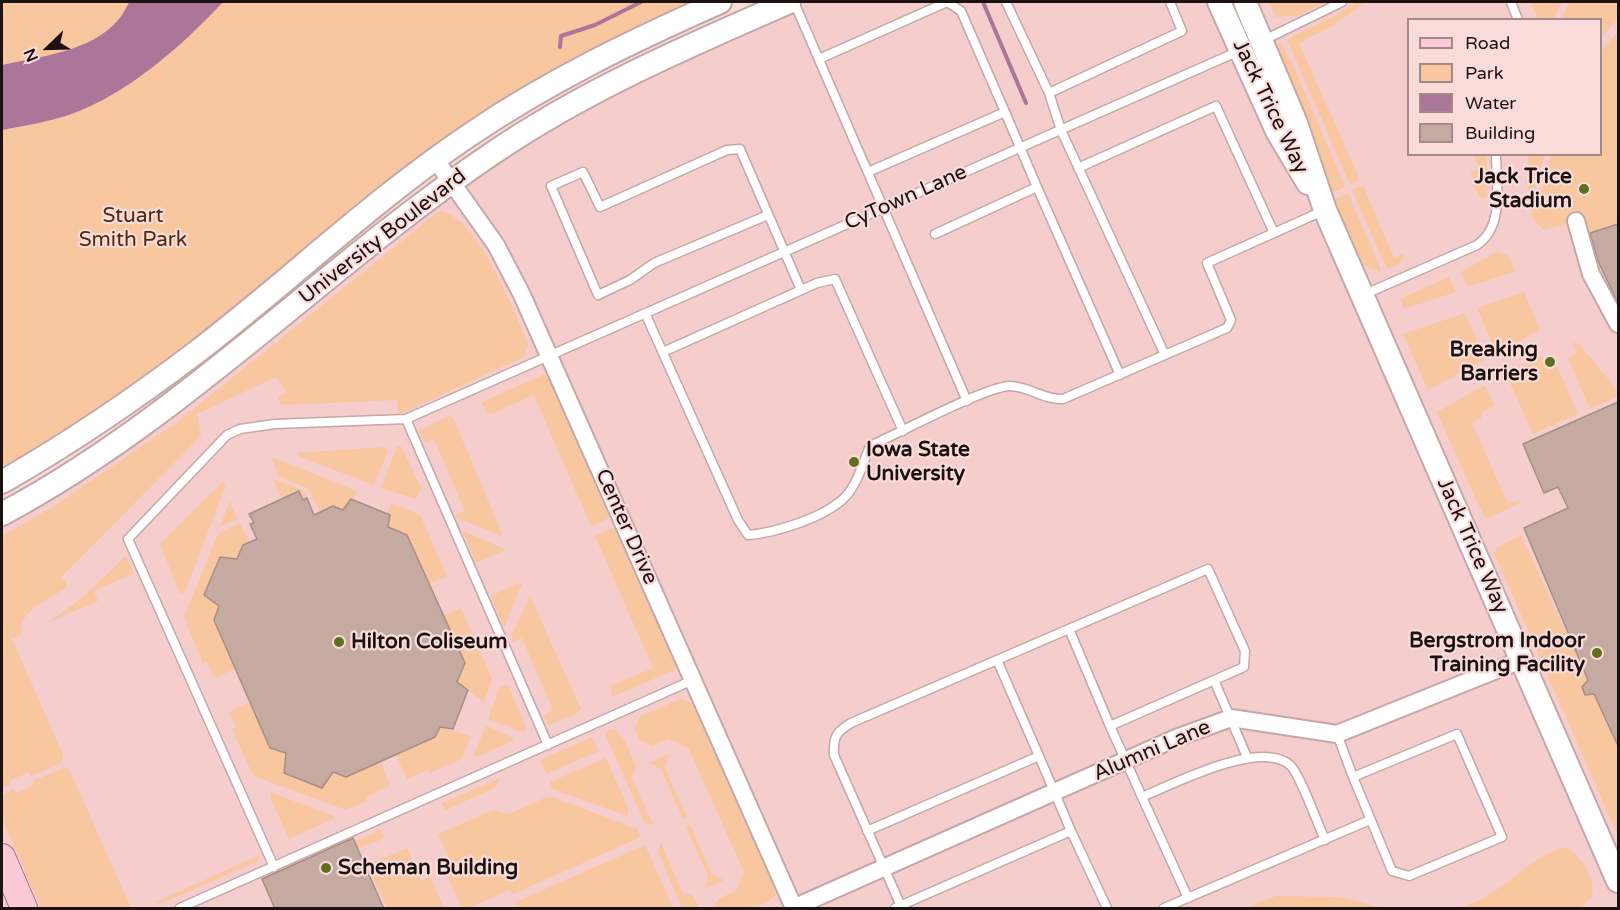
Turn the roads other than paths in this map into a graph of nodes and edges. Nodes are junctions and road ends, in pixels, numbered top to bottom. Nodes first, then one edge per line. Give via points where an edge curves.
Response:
1 (720, 2) edge
2 (789, 2) edge
3 (794, 2) edge
4 (1006, 2) edge
5 (1170, 2) edge
6 (1219, 2) edge
7 (1245, 2) edge
8 (1342, 2) edge
9 (1511, 2) edge
10 (1517, 18) edge
11 (1262, 41) junction
12 (1241, 51) junction
13 (819, 59) junction
14 (1049, 93) junction
15 (1005, 112) junction
16 (1061, 130) junction
17 (1021, 148) junction
18 (1496, 156) edge
19 (435, 159) junction
20 (1078, 168) junction
21 (868, 172) junction
22 (452, 182) junction
23 (1037, 188) junction
24 (884, 208) junction
25 (1325, 210) junction
26 (768, 215) junction
27 (1576, 221) dead end
28 (1274, 233) junction
29 (935, 234) dead end
30 (784, 252) junction
31 (801, 290) junction
32 (1362, 296) junction
33 (645, 313) junction
34 (1618, 324) edge
35 (663, 352) junction
36 (1165, 355) junction
37 (550, 356) junction
38 (1120, 375) junction
39 (967, 401) junction
40 (406, 419) junction
41 (903, 431) junction
42 (2, 482) edge
43 (2, 514) edge
44 (1069, 629) junction
45 (997, 660) junction
46 (1521, 660) junction
47 (693, 680) junction
48 (1214, 680) junction
49 (1231, 718) junction
50 (1110, 726) junction
51 (1337, 734) junction
52 (548, 745) junction
53 (1039, 756) junction
54 (1247, 757) junction
55 (1125, 761) junction
56 (1353, 777) junction
57 (1054, 792) junction
58 (1142, 797) junction
59 (1370, 820) junction
60 (867, 831) junction
61 (1071, 831) junction
62 (1325, 840) junction
63 (2, 857) edge
64 (274, 867) junction
65 (883, 868) junction
66 (1618, 881) edge
67 (1188, 898) junction
68 (2, 900) edge
69 (898, 907) edge
70 (793, 908) edge
71 (5, 909) edge
72 (24, 909) edge
73 (180, 909) edge
74 (1107, 909) edge
75 (1164, 909) edge

1 - 19 main road, University Boulevard via 644,35 555,81
2 - 22 main road, University Boulevard via 658,60 568,106
3 - 13 lane
4 - 14 lane
5 - 14 lane via 1182,32
6 - 12 main road, Jack Trice Way
7 - 11 main road, Jack Trice Way
8 - 11 lane, CyTown Lane
9 - 10 lane
11 - 12 lane, CyTown Lane
11 - 25 main road, Jack Trice Way
12 - 16 lane, CyTown Lane
12 - 25 main road, Jack Trice Way via 1277,131
13 - 15 lane via 947,2 961,11
13 - 21 lane
14 - 16 lane
15 - 17 lane
15 - 21 lane
16 - 17 lane, CyTown Lane
16 - 20 lane
17 - 23 lane
17 - 24 lane, CyTown Lane
18 - 32 lane via 1495,220 1489,235 1477,245
19 - 22 street, Center Drive
19 - 42 main road, University Boulevard via 198,351 96,424
20 - 28 lane via 1216,106
20 - 36 lane
21 - 24 lane
22 - 37 street, Center Drive via 510,269
22 - 43 main road, University Boulevard via 156,416
23 - 29 lane
23 - 38 lane
24 - 30 lane, CyTown Lane
24 - 39 lane
25 - 28 lane
25 - 32 main road, Jack Trice Way
26 - 26 lane via 740,150 727,150 600,207 583,172 551,186 598,295 654,263
26 - 30 lane
27 - 34 street via 1591,274
28 - 36 lane via 1207,262 1230,316 1230,325
30 - 31 lane
30 - 33 lane, CyTown Lane
31 - 35 lane
31 - 41 lane via 836,279
32 - 46 main road, Jack Trice Way
33 - 35 lane
33 - 37 lane, CyTown Lane
35 - 41 lane via 748,535 773,533 845,498 870,446
36 - 38 lane
37 - 40 lane, CyTown Lane
37 - 47 street, Center Drive
38 - 39 lane via 1062,399 1007,386
39 - 41 lane
40 - 52 lane
40 - 64 lane via 251,425 240,429 227,435 128,539
44 - 45 lane
44 - 48 lane via 1208,569 1245,651 1244,667
44 - 50 lane
45 - 53 lane
45 - 60 lane via 837,731 834,755
46 - 51 street
46 - 66 main road, Jack Trice Way
47 - 52 lane
47 - 70 street, Center Drive
48 - 49 lane
48 - 50 lane
49 - 51 street, Alumni Lane
49 - 54 lane
49 - 55 street, Alumni Lane
50 - 55 lane
51 - 56 lane
52 - 64 lane
53 - 57 lane
53 - 60 lane
54 - 58 lane
54 - 62 lane via 1280,759 1291,766
55 - 57 street, Alumni Lane
55 - 58 lane
56 - 59 lane
56 - 59 lane via 1457,734 1502,837 1409,876 1392,871
57 - 61 lane
57 - 65 street, Alumni Lane
58 - 67 lane
59 - 62 lane
60 - 65 lane
61 - 69 lane
61 - 74 lane
62 - 67 lane
63 - 72 main road
64 - 73 lane
65 - 69 lane
65 - 70 street, Alumni Lane
67 - 75 lane
68 - 71 main road

